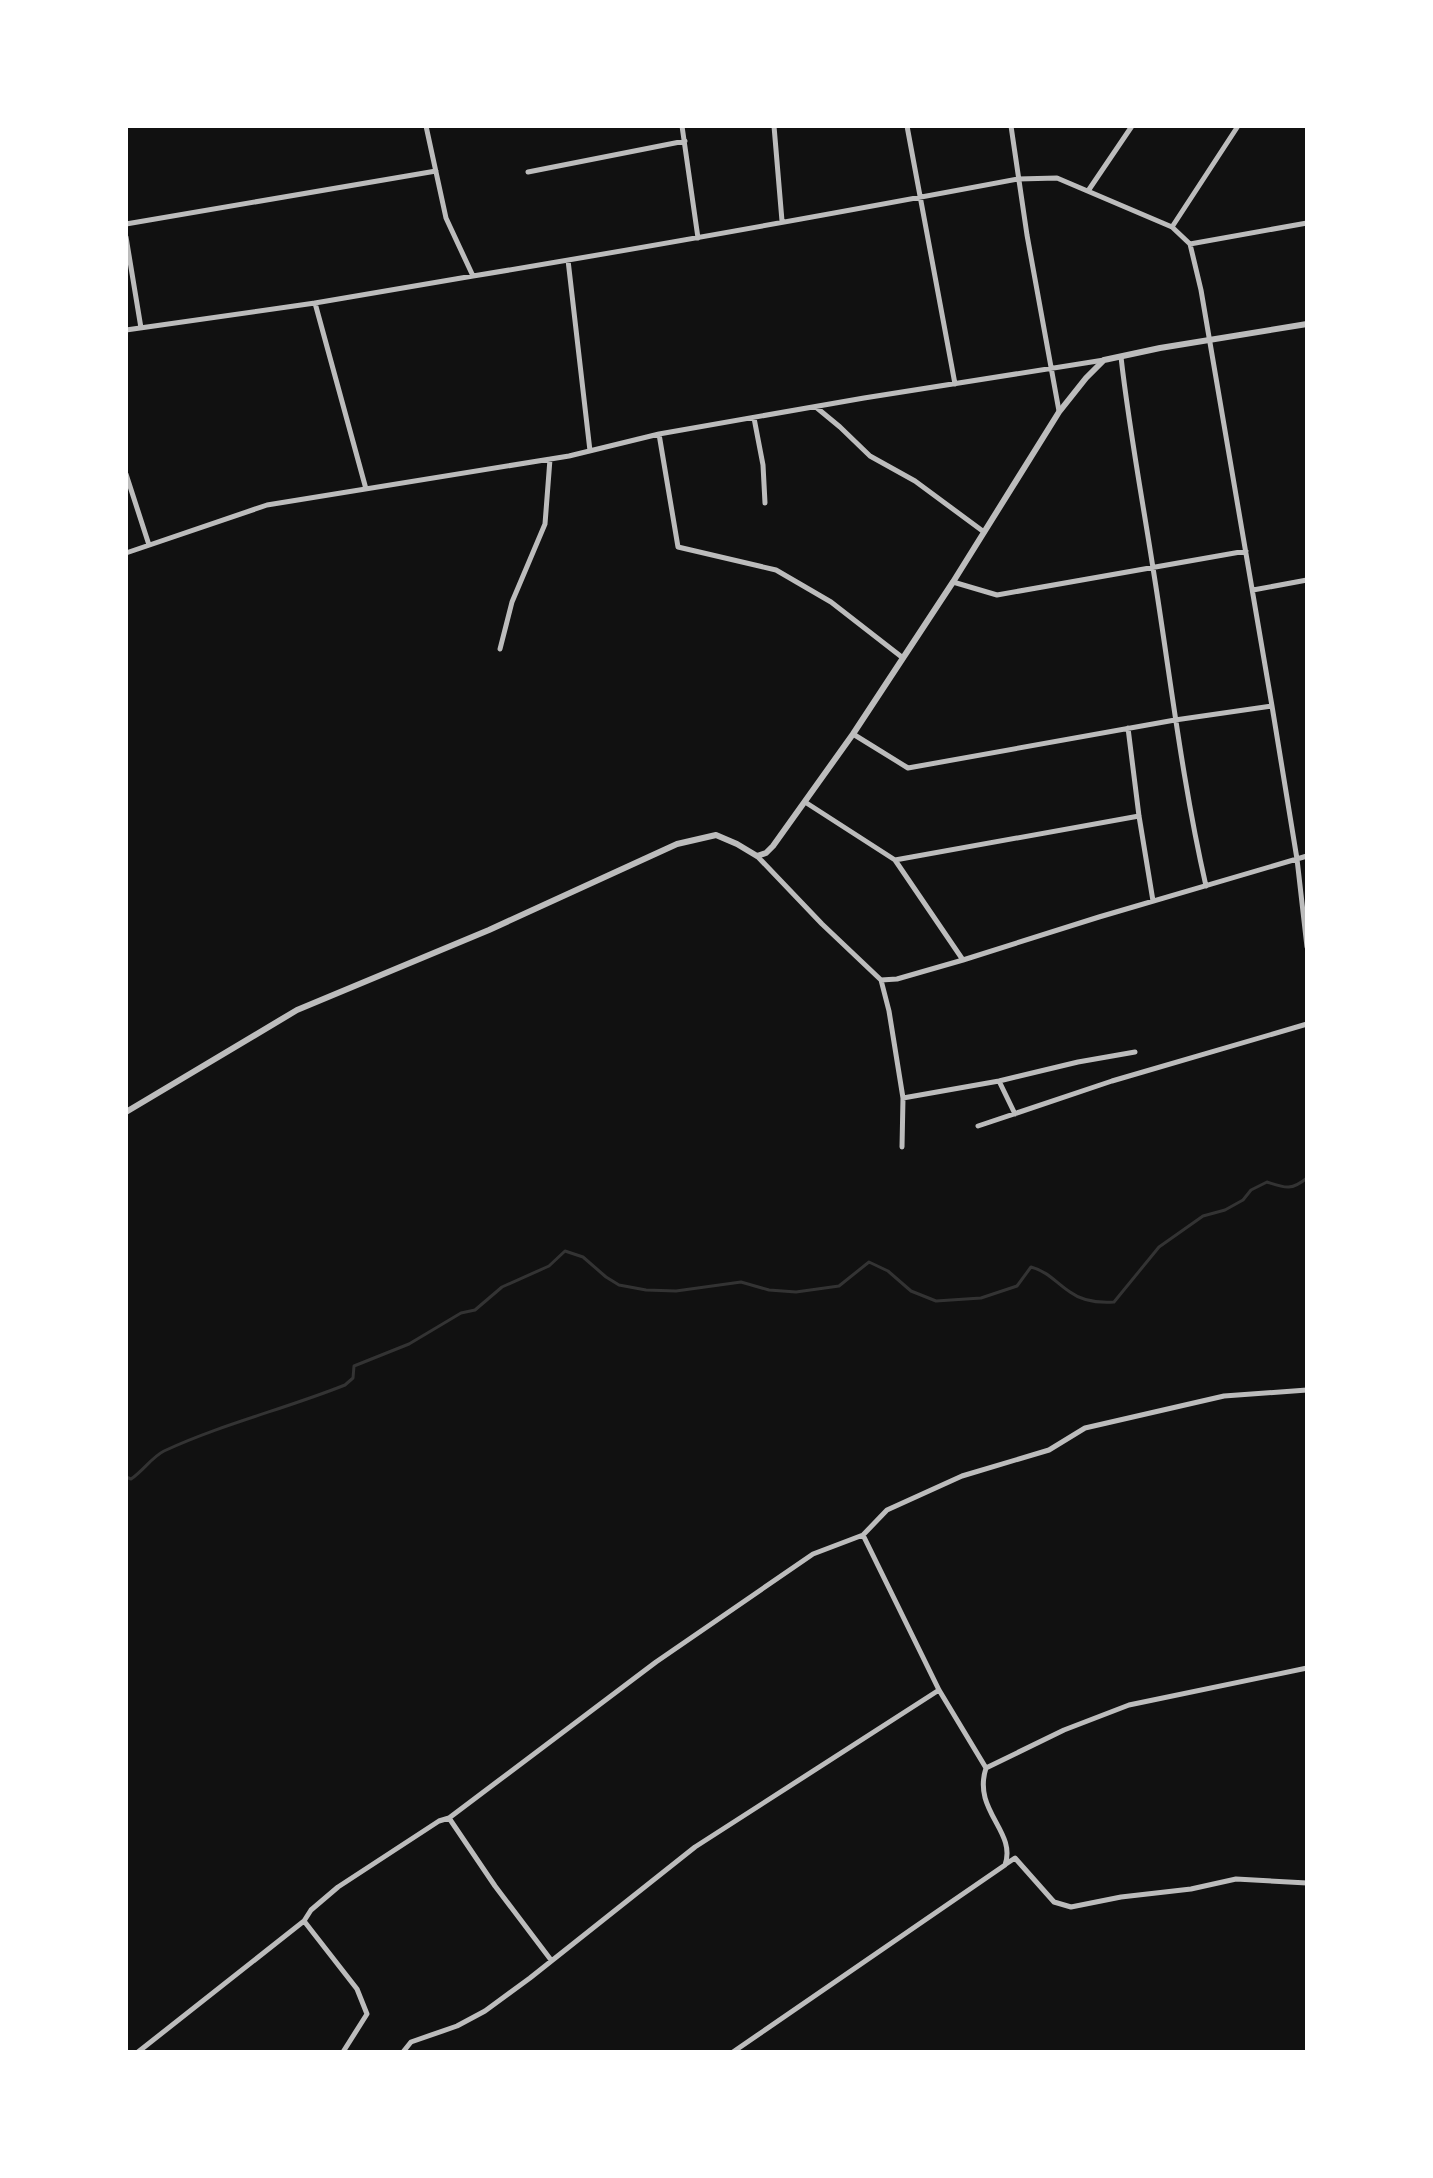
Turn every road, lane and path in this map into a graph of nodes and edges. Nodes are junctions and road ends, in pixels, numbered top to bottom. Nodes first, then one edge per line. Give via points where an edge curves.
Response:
1 (426, 126) edge
2 (682, 126) edge
3 (774, 126) edge
4 (907, 126) edge
5 (1011, 126) edge
6 (1132, 126) edge
7 (1238, 126) edge
8 (685, 141) junction
9 (436, 171) junction
10 (528, 172) dead end
11 (1018, 179) junction
12 (1088, 191) junction
13 (920, 197) junction
14 (782, 221) junction
15 (1307, 223) edge
16 (126, 224) edge
17 (1172, 227) junction
18 (126, 237) edge
19 (698, 238) junction
20 (1190, 244) junction
21 (568, 260) junction
22 (473, 276) junction
23 (315, 303) junction
24 (1307, 324) edge
25 (141, 328) junction
26 (126, 330) edge
27 (1209, 341) junction
28 (1121, 357) junction
29 (1104, 360) junction
30 (1051, 369) junction
31 (955, 384) junction
32 (817, 408) junction
33 (1059, 412) junction
34 (754, 418) junction
35 (659, 434) junction
36 (590, 451) junction
37 (550, 459) junction
38 (126, 474) edge
39 (366, 489) junction
40 (765, 503) dead end
41 (984, 532) junction
42 (149, 545) junction
43 (1246, 551) junction
44 (126, 553) edge
45 (1153, 567) junction
46 (1307, 580) edge
47 (953, 582) junction
48 (1253, 590) junction
49 (500, 649) dead end
50 (903, 658) junction
51 (1272, 706) junction
52 (1175, 720) junction
53 (1128, 728) junction
54 (853, 734) junction
55 (805, 802) junction
56 (1139, 816) junction
57 (757, 856) junction
58 (1307, 856) edge
59 (1297, 859) junction
60 (895, 860) junction
61 (1206, 886) junction
62 (1153, 901) junction
63 (1307, 947) edge
64 (963, 960) junction
65 (881, 980) junction
66 (1307, 1024) edge
67 (1135, 1052) dead end
68 (999, 1081) junction
69 (903, 1098) junction
70 (126, 1112) edge
71 (1015, 1114) junction
72 (978, 1126) dead end
73 (902, 1147) dead end
74 (1307, 1390) edge
75 (863, 1535) junction
76 (1307, 1668) edge
77 (939, 1690) junction
78 (986, 1768) junction
79 (449, 1818) junction
80 (1005, 1865) junction
81 (1307, 1883) edge
82 (304, 1921) junction
83 (551, 1960) junction
84 (345, 2051) edge
85 (138, 2052) edge
86 (403, 2052) edge
87 (733, 2052) edge

1 - 9 street
2 - 8 street
3 - 14 street
4 - 13 street
5 - 11 street
6 - 12 street
7 - 17 street
8 - 10 street
8 - 19 street
9 - 16 street
9 - 22 street via 446,218
11 - 12 street via 1057,178
11 - 13 street
11 - 30 street
12 - 17 street
13 - 14 street
13 - 31 street
14 - 19 street
15 - 20 street
17 - 20 street
18 - 25 street
19 - 21 street
20 - 27 street
21 - 22 street
21 - 36 street
22 - 23 street
23 - 25 street
23 - 39 street
24 - 27 street
25 - 26 street
27 - 28 street
27 - 43 street
28 - 29 street
28 - 45 street
29 - 30 street
29 - 33 street
30 - 31 street
30 - 33 street
31 - 32 street
32 - 34 street
32 - 41 street via 870,456 915,481
33 - 41 street
34 - 35 street
34 - 40 street
35 - 36 street
35 - 50 street via 678,547 776,570 831,602
36 - 37 street
37 - 39 street
37 - 49 street via 545,524 512,602
38 - 42 street
39 - 42 street via 267,505
41 - 47 street
42 - 44 street
43 - 45 street
43 - 48 street
45 - 47 street via 997,595
45 - 52 street
46 - 48 street
47 - 50 street
48 - 51 street
50 - 54 street
51 - 52 street
51 - 59 street
52 - 53 street
52 - 61 street
53 - 54 street via 908,768
53 - 56 street
54 - 55 street
55 - 57 street via 773,846
55 - 60 street
56 - 60 street
56 - 62 street
57 - 65 street
57 - 70 street via 716,835 677,844 297,1010
58 - 59 street
59 - 61 street
59 - 63 street
60 - 64 street
61 - 62 street
62 - 64 street
64 - 65 street
65 - 69 street
66 - 71 street
67 - 68 street
68 - 69 street
68 - 71 street
69 - 73 street
71 - 72 street
74 - 75 street via 1224,1396 1085,1428 1049,1450 962,1476 887,1510
75 - 77 street
75 - 79 street via 813,1554 682,1644
76 - 78 street via 1129,1705
77 - 78 street
77 - 83 street via 695,1847
78 - 80 street via 983,1797 1006,1844
79 - 82 street via 338,1887
79 - 83 street
80 - 81 street via 1015,1858 1054,1902 1071,1907 1236,1879
80 - 87 street
82 - 84 street via 357,1989 367,2014
82 - 85 street
83 - 86 street via 485,2011 411,2042

